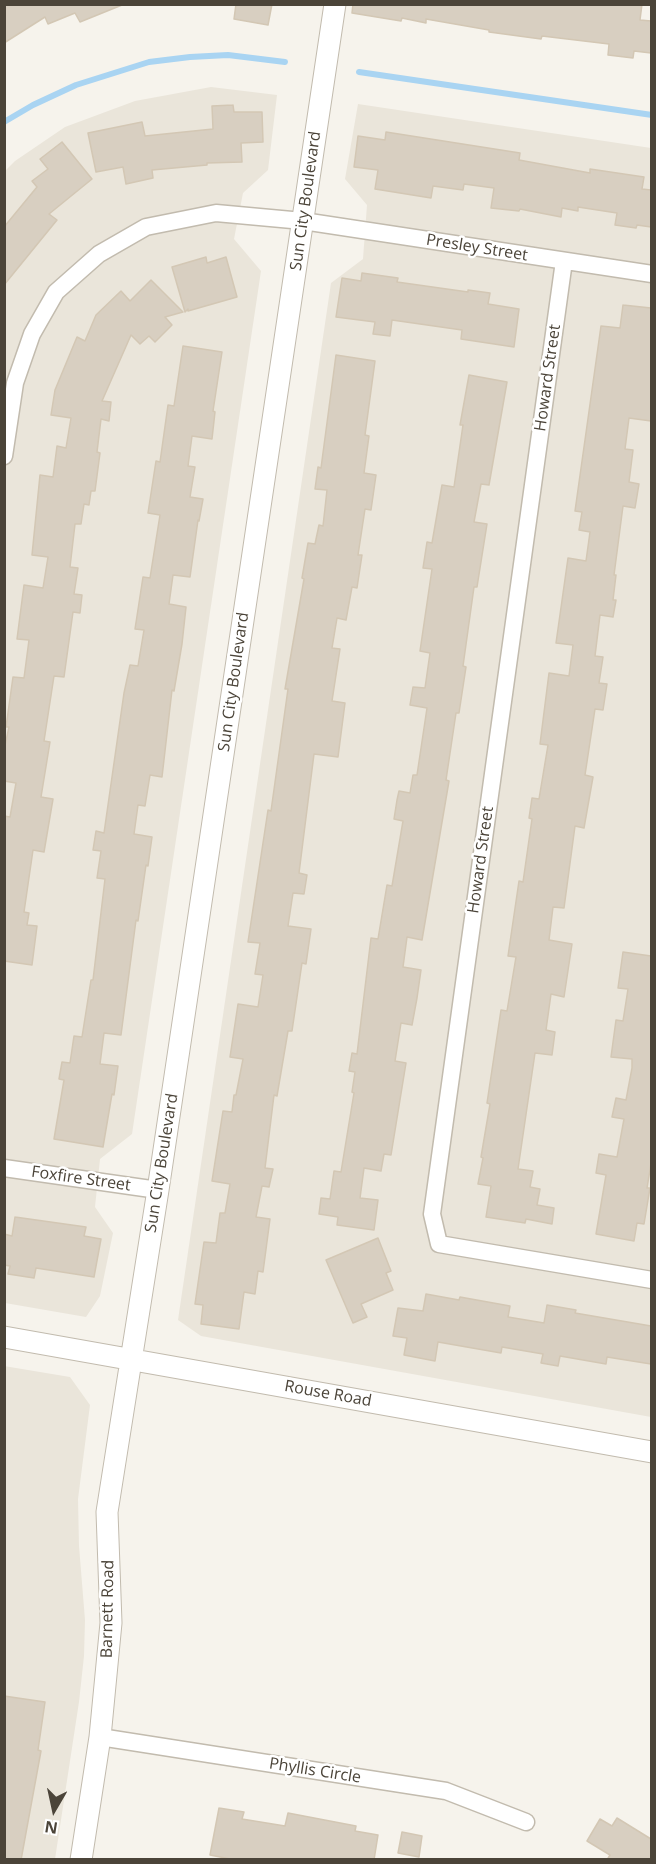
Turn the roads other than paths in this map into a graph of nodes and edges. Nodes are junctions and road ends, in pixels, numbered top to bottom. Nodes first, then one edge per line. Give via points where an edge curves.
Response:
1 (335, 4) edge
2 (303, 221) junction
3 (564, 261) junction
4 (651, 274) edge
5 (4, 456) edge
6 (4, 1168) edge
7 (158, 1190) junction
8 (651, 1280) edge
9 (4, 1337) edge
10 (131, 1360) junction
11 (651, 1452) edge
12 (100, 1737) junction
13 (526, 1822) dead end
14 (81, 1860) edge

1 - 2 street, Sun City Boulevard
2 - 3 street, Presley Street
2 - 5 street, Presley Street via 216,213 146,227 99,254 56,292 32,334 15,383
2 - 7 street, Sun City Boulevard
3 - 4 street, Presley Street
3 - 8 street, Howard Street via 432,1214 439,1244
6 - 7 street, Foxfire Street
7 - 10 street, Sun City Boulevard
9 - 10 street, Rouse Road
10 - 11 street, Rouse Road
10 - 12 street, Barnett Road via 107,1512 111,1623
12 - 13 street, Phyllis Circle via 446,1791
12 - 14 street, Barnett Road

